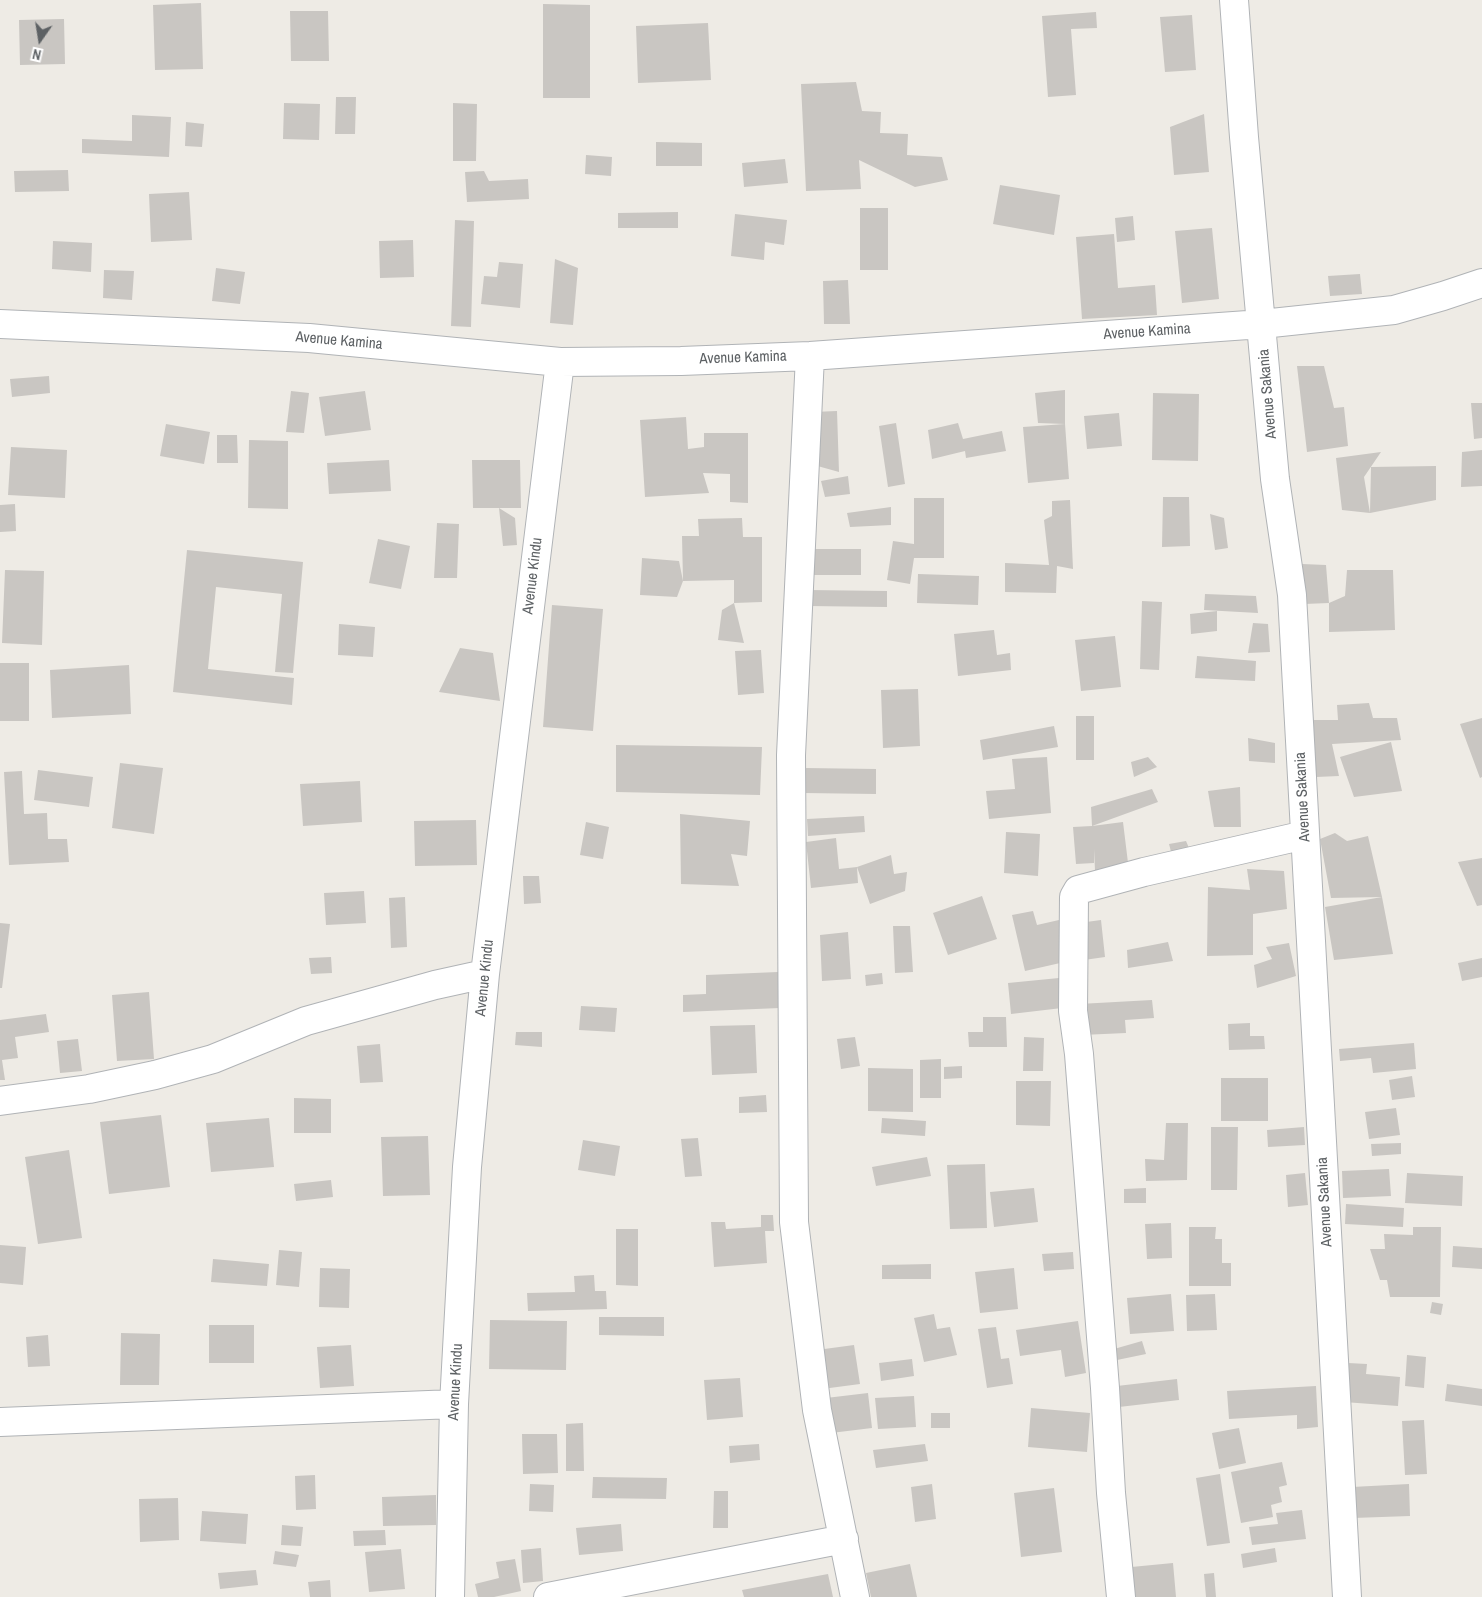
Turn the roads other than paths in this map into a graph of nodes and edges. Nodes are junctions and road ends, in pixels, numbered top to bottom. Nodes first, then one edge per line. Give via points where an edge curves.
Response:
1 (1234, 0) edge
2 (1482, 283) edge
3 (0, 324) edge
4 (1262, 324) junction
5 (810, 356) junction
6 (560, 362) junction
7 (1305, 835) junction
8 (485, 974) junction
9 (0, 1101) edge
10 (454, 1404) junction
11 (0, 1422) edge
12 (844, 1539) junction
13 (450, 1597) edge
14 (548, 1597) edge
15 (855, 1597) edge
16 (1121, 1597) edge
17 (1347, 1597) edge

1 - 4 street, Avenue Sakania
2 - 4 street, Avenue Kamina via 1394,310
3 - 6 street, Avenue Kamina via 309,338
4 - 5 street, Avenue Kamina
4 - 7 street, Avenue Sakania via 1275,479 1292,595
5 - 6 street, Avenue Kamina
5 - 12 street via 791,755 794,1222 818,1410
6 - 8 street, Avenue Kindu
7 - 16 street via 1144,872 1078,890 1074,897 1073,1012 1079,1054
7 - 17 street, Avenue Sakania
8 - 9 street via 306,1021 213,1059 155,1075 89,1089
8 - 10 street, Avenue Kindu via 466,1167
10 - 11 street
10 - 13 street, Avenue Kindu
12 - 14 street
12 - 15 street

